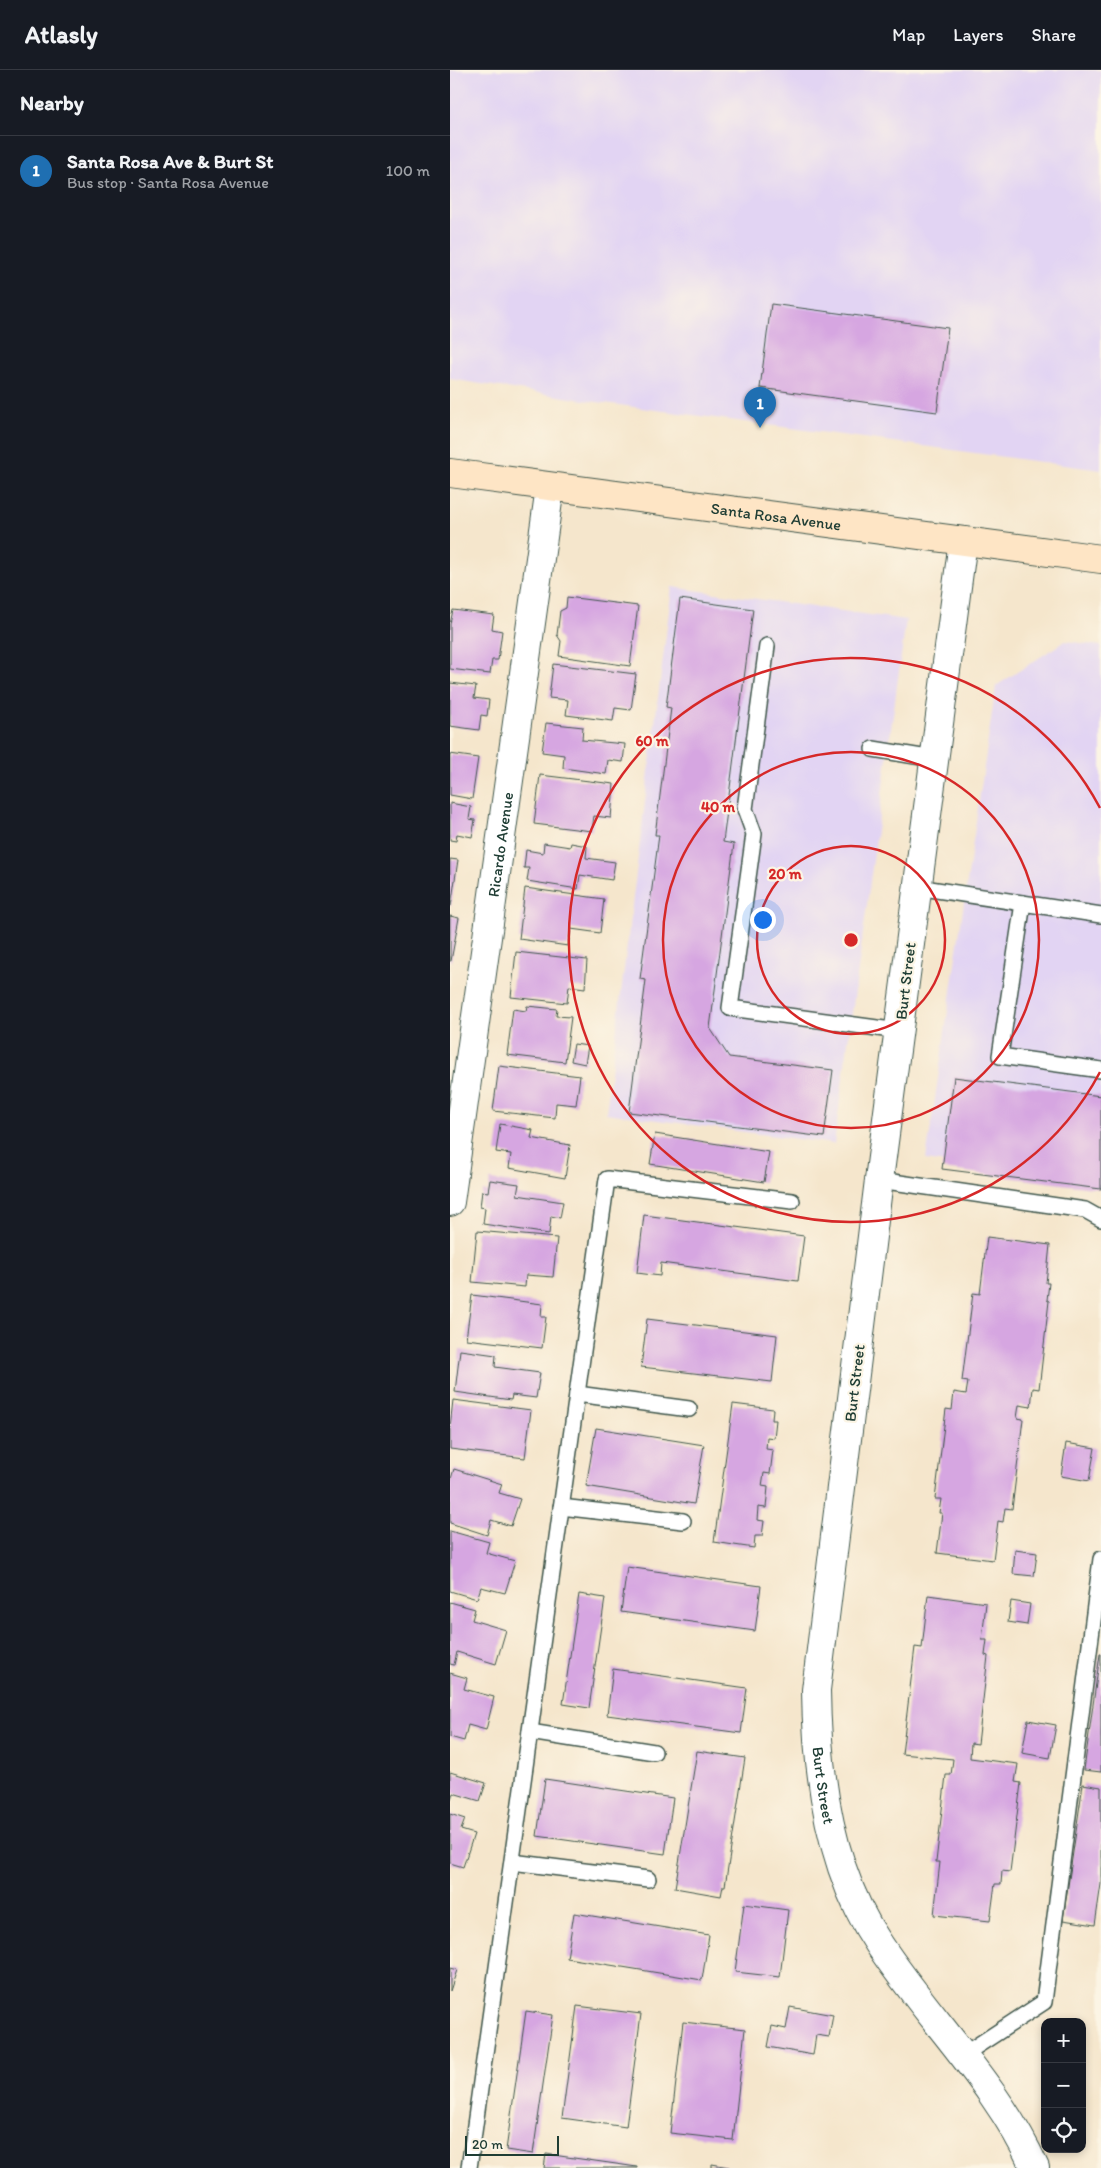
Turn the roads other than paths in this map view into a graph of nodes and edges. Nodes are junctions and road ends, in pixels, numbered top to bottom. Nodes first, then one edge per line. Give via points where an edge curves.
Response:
1 (450, 473) edge
2 (550, 487) junction
3 (963, 541) junction
4 (1101, 559) edge
5 (767, 646) dead end
6 (873, 750) dead end
7 (934, 759) junction
8 (917, 887) junction
9 (1022, 903) junction
10 (1101, 915) edge
11 (899, 1031) junction
12 (1101, 1070) edge
13 (879, 1180) junction
14 (792, 1200) dead end
15 (450, 1202) edge
16 (1101, 1219) edge
17 (577, 1394) junction
18 (690, 1409) dead end
19 (561, 1507) junction
20 (683, 1521) dead end
21 (1101, 1559) edge
22 (530, 1732) junction
23 (654, 1752) dead end
24 (512, 1862) junction
25 (648, 1879) dead end
26 (963, 2055) junction
27 (469, 2168) edge
28 (1035, 2168) edge

1 - 2 main road, Santa Rosa Avenue
2 - 3 main road, Santa Rosa Avenue
2 - 15 street, Ricardo Avenue
3 - 4 main road, Santa Rosa Avenue
3 - 7 street, Burt Street
5 - 11 lane via 745,810 754,834 730,1008
6 - 7 lane
7 - 8 street, Burt Street
8 - 9 lane
8 - 11 street, Burt Street
9 - 10 lane
9 - 12 lane via 1000,1056
11 - 13 street, Burt Street
13 - 16 lane via 1085,1210
13 - 26 street, Burt Street via 816,1690 817,1741 823,1793 832,1831 858,1907 878,1944
14 - 17 lane via 607,1179
17 - 18 lane
17 - 19 lane
19 - 20 lane
19 - 22 lane
21 - 26 lane via 1044,2002
22 - 23 lane
22 - 24 lane
24 - 25 lane
24 - 27 lane
26 - 28 street, Burt Street via 1016,2133

